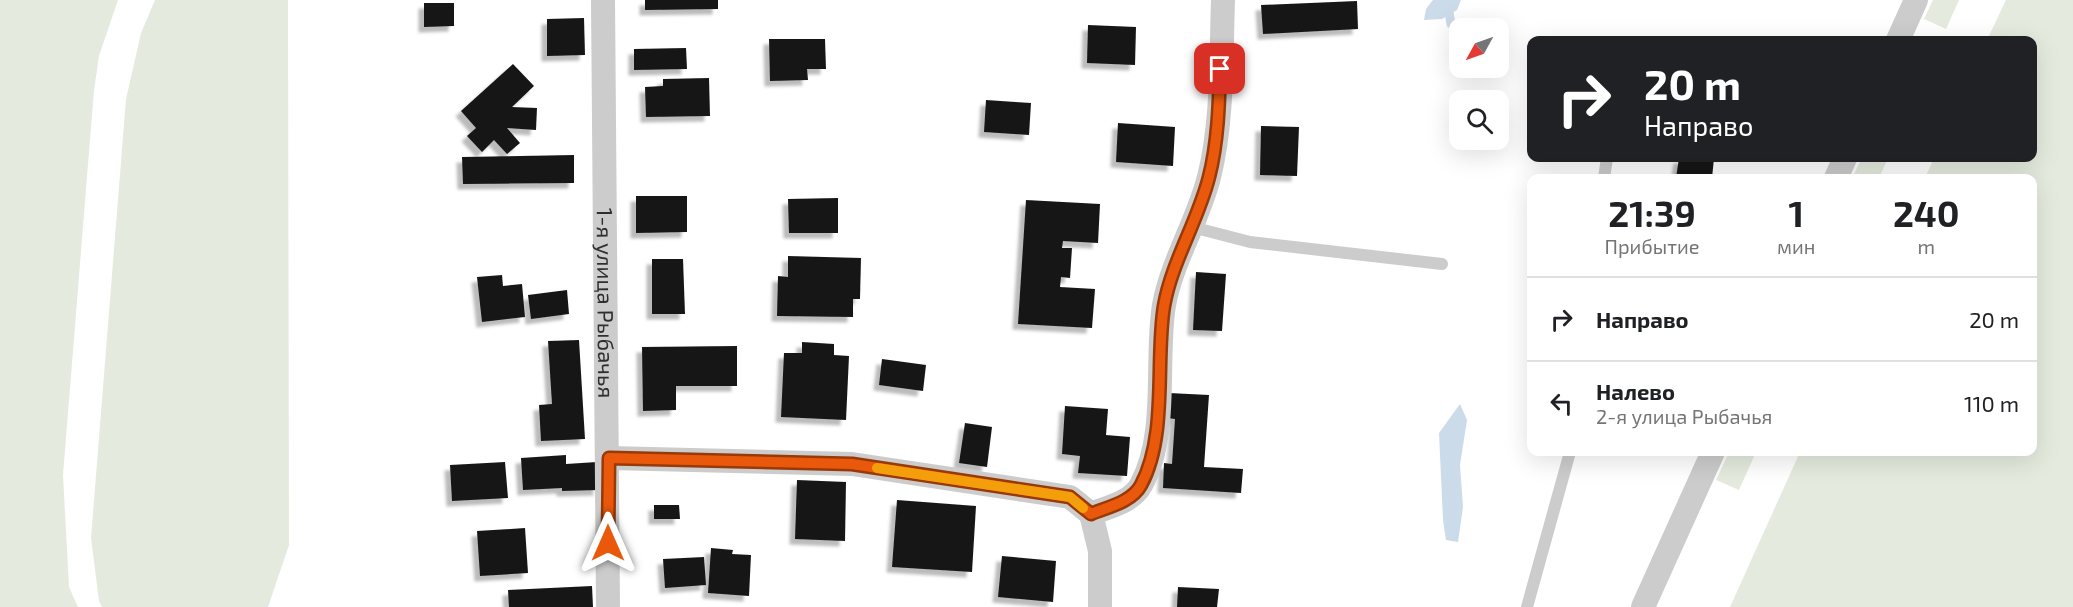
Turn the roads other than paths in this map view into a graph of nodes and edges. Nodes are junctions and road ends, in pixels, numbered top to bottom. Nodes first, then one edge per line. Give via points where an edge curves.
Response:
1 (603, 0) edge
2 (1223, 0) edge
3 (1916, 0) edge
4 (1900, 36) edge
5 (1192, 227) junction
6 (1442, 264) dead end
7 (1569, 456) edge
8 (1711, 456) edge
9 (609, 458) junction
10 (1091, 514) junction
11 (608, 607) edge
12 (1100, 607) edge
13 (1527, 607) edge
14 (1643, 607) edge

1 - 9 street, 1-я улица Рыбачья
2 - 5 street via 1219,114 1210,176
3 - 4 street
5 - 6 lane via 1250,242
5 - 10 street via 1171,277 1164,306 1152,460 1140,487 1123,501
7 - 13 lane
8 - 14 street
9 - 10 street via 852,464 1070,497
9 - 11 street, 1-я улица Рыбачья
10 - 12 street via 1100,551

